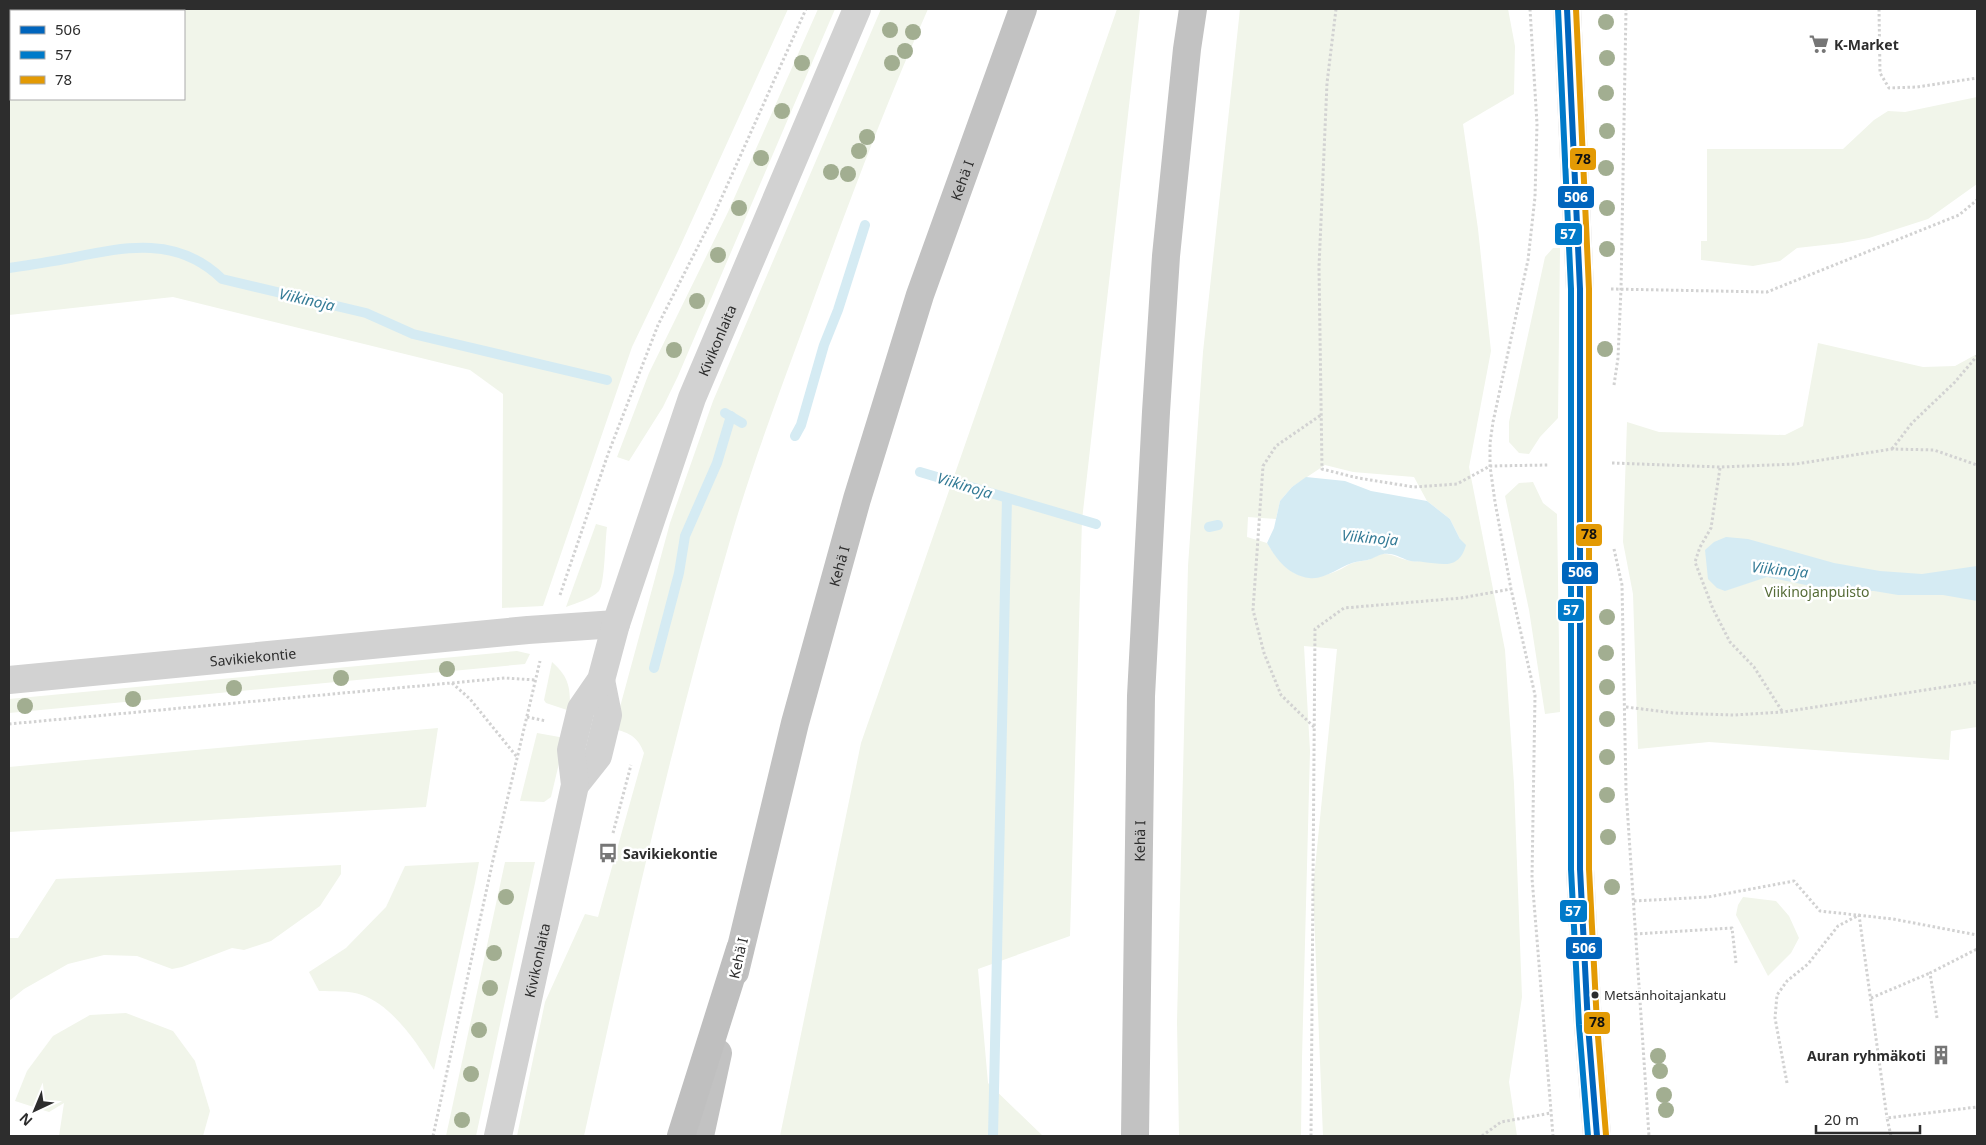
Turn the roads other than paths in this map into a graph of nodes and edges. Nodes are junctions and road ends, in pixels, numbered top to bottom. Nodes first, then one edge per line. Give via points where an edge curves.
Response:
1 (857, 9) edge
2 (1023, 9) edge
3 (1193, 9) edge
4 (1567, 9) edge
5 (616, 624) junction
6 (9, 680) edge
7 (740, 949) junction
8 (498, 1136) edge
9 (682, 1136) edge
10 (700, 1136) edge
11 (1135, 1136) edge
12 (1597, 1136) edge

1 - 5 street, Kivikonlaita via 692,398
2 - 7 highway, Kehä I via 920,295 857,500 795,723
3 - 11 highway, Kehä I via 1166,256 1141,696
4 - 12 street, bridge via 1580,289 1580,869
5 - 6 street, Savikiekontie
5 - 8 street, Kivikonlaita via 601,680 581,709 571,750 574,785
7 - 9 highway
7 - 10 highway, Kehä I

